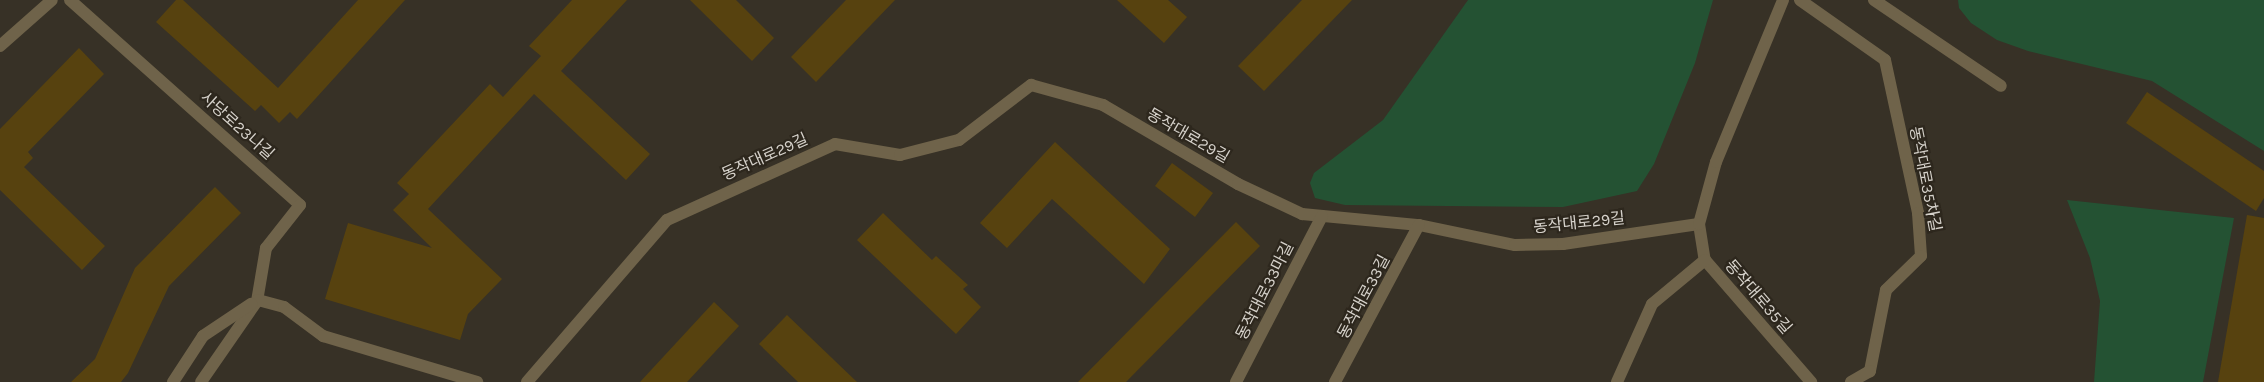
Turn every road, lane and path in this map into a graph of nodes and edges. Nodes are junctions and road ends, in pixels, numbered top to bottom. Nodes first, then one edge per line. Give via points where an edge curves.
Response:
1 (52, 0) edge
2 (70, 0) edge
3 (1783, 0) edge
4 (1800, 0) edge
5 (1874, 0) edge
6 (0, 46) edge
7 (2001, 86) dead end
8 (1322, 216) junction
9 (1699, 224) junction
10 (1419, 225) junction
11 (1705, 260) junction
12 (258, 300) junction
13 (172, 382) edge
14 (201, 382) edge
15 (477, 382) edge
16 (526, 382) edge
17 (1236, 382) edge
18 (1335, 382) edge
19 (1617, 382) edge
20 (1811, 382) edge
21 (1851, 382) edge

1 - 6 street
2 - 12 street, 사당로23나길 via 300,205 266,248
3 - 9 street via 1716,162
4 - 21 street, 동작대로35차길 via 1886,60 1918,213 1921,256 1886,290 1870,371
5 - 7 street
8 - 10 street, 동작대로29길
8 - 16 street, 동작대로29길 via 1302,214 1238,184 1103,105 1032,85 959,140 900,155 835,144 667,220
8 - 17 street, 동작대로33마길
9 - 10 street, 동작대로29길 via 1563,244 1515,245
9 - 11 street, 동작대로35길
10 - 18 street, 동작대로33길
11 - 19 street via 1652,304
11 - 20 street, 동작대로35길
12 - 13 street via 203,336
12 - 14 street, 사당로23나길
12 - 15 street via 284,307 322,336

